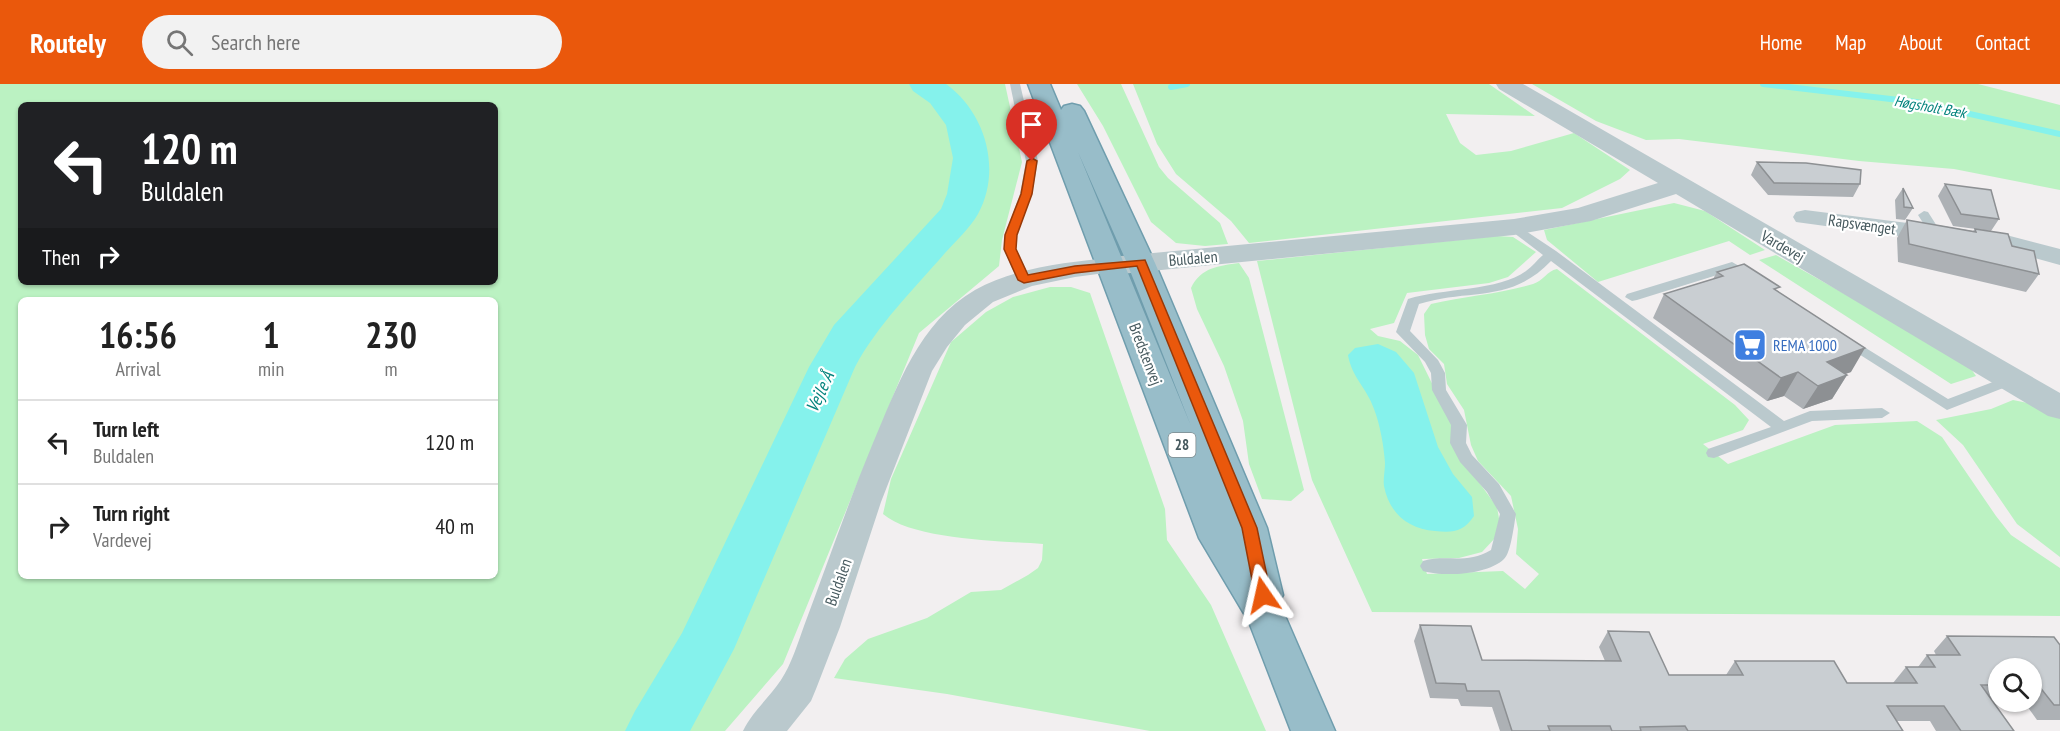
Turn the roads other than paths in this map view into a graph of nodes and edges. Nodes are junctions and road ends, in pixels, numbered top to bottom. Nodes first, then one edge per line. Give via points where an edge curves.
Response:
1 (1015, 84) edge
2 (1039, 84) edge
3 (1060, 84) edge
4 (1507, 84) edge
5 (1679, 185) junction
6 (1805, 217) dead end
7 (1514, 227) junction
8 (1551, 254) junction
9 (2060, 257) edge
10 (1126, 264) junction
11 (1024, 280) junction
12 (1761, 285) edge
13 (1632, 297) dead end
14 (1839, 336) edge
15 (2011, 380) junction
16 (2060, 408) edge
17 (1882, 413) dead end
18 (1783, 428) junction
19 (1714, 453) dead end
20 (1429, 566) dead end
21 (763, 731) edge
22 (1313, 731) edge

1 - 11 lane via 1032,161 1010,249
2 - 10 highway, Bredstenvej / 28
3 - 10 highway, Bredstenvej / 28
4 - 5 street, Vardevej
5 - 7 street, Buldalen via 1582,216
5 - 15 street, Vardevej
6 - 9 street, Rapsvænget via 1930,224
7 - 8 lane
7 - 10 street, Buldalen
8 - 18 lane
8 - 20 lane via 1530,275 1506,284 1427,296 1413,302 1403,332 1431,360 1438,373 1439,390 1459,425 1458,443 1508,514 1499,554 1485,564
10 - 11 street, Buldalen
10 - 22 highway, Bredstenvej / 28 via 1249,528 1267,617
11 - 21 street, Buldalen via 984,296 955,319 918,371 797,689
12 - 13 lane via 1732,266
14 - 15 lane via 1947,405
15 - 16 street, Vardevej
17 - 18 lane via 1810,416
18 - 19 lane

